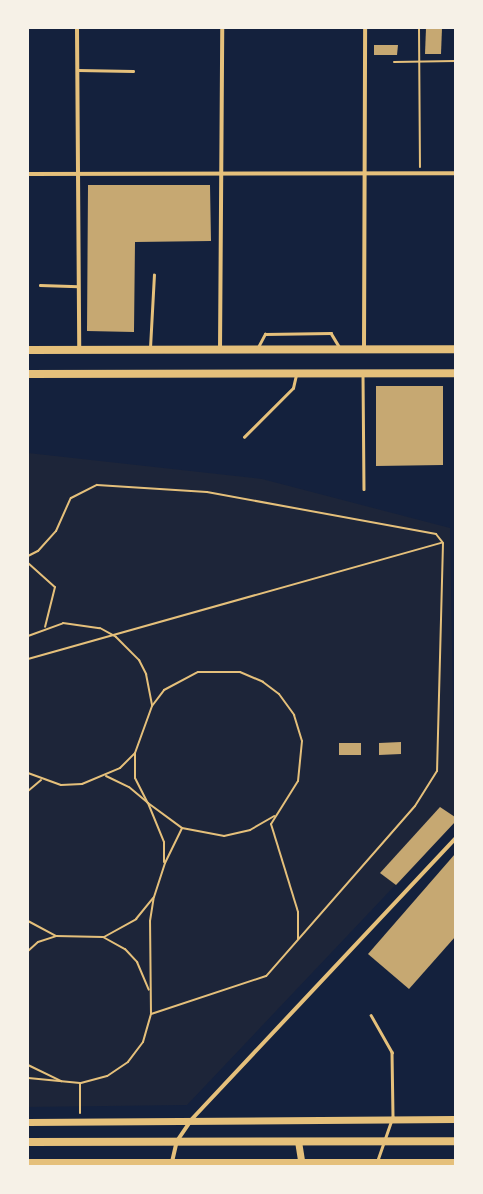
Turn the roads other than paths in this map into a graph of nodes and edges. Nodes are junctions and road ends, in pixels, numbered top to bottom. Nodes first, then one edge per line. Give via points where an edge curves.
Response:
1 (77, 28) edge
2 (222, 28) edge
3 (365, 28) edge
4 (78, 70) junction
5 (134, 71) dead end
6 (364, 173) junction
7 (455, 173) edge
8 (28, 174) edge
9 (78, 174) junction
10 (221, 174) junction
11 (154, 275) dead end
12 (40, 286) dead end
13 (79, 286) junction
14 (455, 349) edge
15 (28, 350) edge
16 (79, 350) junction
17 (150, 350) junction
18 (220, 350) junction
19 (256, 350) junction
20 (341, 350) junction
21 (364, 350) junction
22 (297, 373) junction
23 (363, 373) junction
24 (455, 373) edge
25 (28, 374) edge
26 (244, 437) dead end
27 (364, 489) dead end
28 (455, 839) edge
29 (371, 1016) dead end
30 (393, 1117) junction
31 (455, 1119) edge
32 (191, 1120) junction
33 (28, 1122) edge
34 (177, 1140) junction
35 (298, 1141) junction
36 (28, 1142) edge
37 (386, 1142) junction
38 (455, 1142) edge
39 (301, 1161) junction
40 (28, 1162) edge
41 (455, 1162) edge
42 (121, 1164) edge
43 (172, 1164) edge
44 (377, 1164) edge

1 - 4 street
2 - 10 street
3 - 6 street
4 - 5 lane
4 - 9 street
6 - 7 street
6 - 10 street
6 - 21 street
8 - 9 street
9 - 10 street
9 - 13 street
10 - 18 street
11 - 17 lane
12 - 13 lane
13 - 16 street
14 - 21 main road
15 - 16 main road
16 - 17 main road
17 - 18 main road
18 - 19 main road
19 - 20 main road
19 - 20 lane via 265,334 331,333
20 - 21 main road
22 - 23 main road
22 - 25 main road
22 - 26 lane via 293,388
23 - 24 main road
23 - 27 lane
28 - 32 street
29 - 30 lane via 392,1052
30 - 31 main road
30 - 32 main road
30 - 37 lane
32 - 33 main road
32 - 34 street
34 - 35 main road
34 - 36 main road
34 - 43 street
35 - 37 main road
35 - 39 main road
37 - 38 main road
37 - 44 lane
39 - 43 main road
39 - 44 main road
40 - 42 main road
41 - 44 main road
42 - 43 main road

